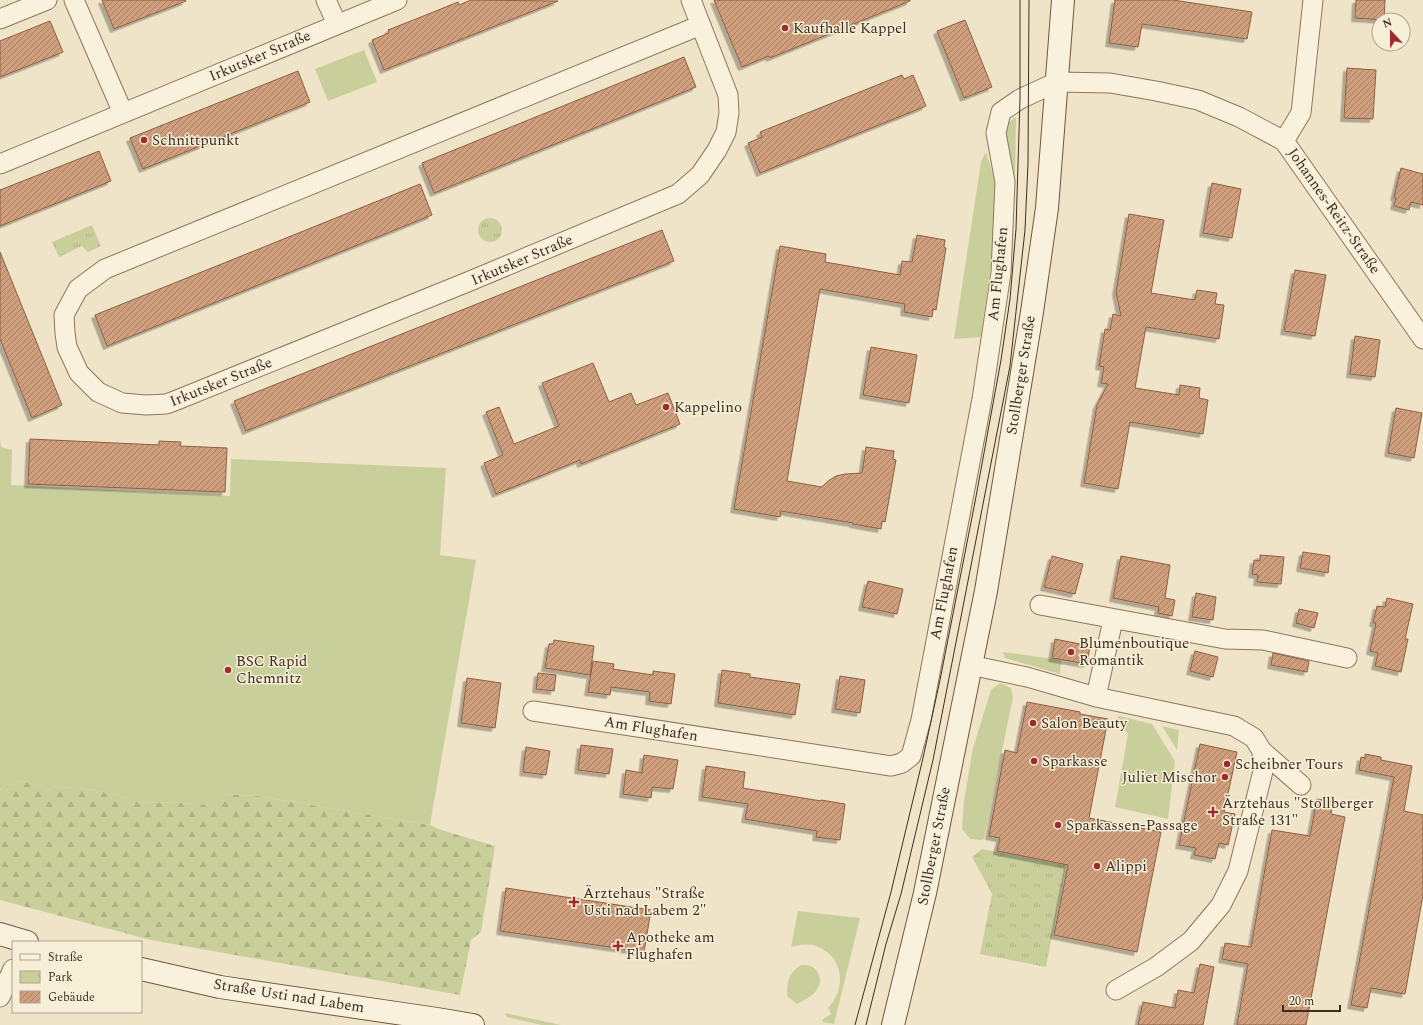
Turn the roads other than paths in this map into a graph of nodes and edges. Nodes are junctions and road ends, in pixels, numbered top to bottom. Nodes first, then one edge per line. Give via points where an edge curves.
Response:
1 (47, 0) edge
2 (74, 0) edge
3 (326, 0) edge
4 (397, 0) edge
5 (691, 0) edge
6 (1049, 0) edge
7 (1063, 0) edge
8 (1313, 0) edge
9 (0, 19) edge
10 (337, 24) junction
11 (701, 25) junction
12 (1057, 82) junction
13 (122, 113) junction
14 (1284, 141) junction
15 (0, 164) edge
16 (1421, 330) edge
17 (1040, 605) dead end
18 (1113, 620) junction
19 (1347, 658) dead end
20 (970, 665) junction
21 (1096, 697) junction
22 (533, 711) dead end
23 (1262, 751) junction
24 (1301, 785) dead end
25 (0, 934) edge
26 (23, 941) edge
27 (142, 969) edge
28 (12, 971) edge
29 (1116, 990) dead end
30 (0, 997) edge
31 (436, 1022) edge
32 (473, 1025) edge
33 (893, 1025) edge

1 - 9 street
2 - 13 street
3 - 10 street
4 - 10 street, Irkutsker Straße
5 - 11 street, Irkutsker Straße
6 - 12 main road, Stollberger Straße via 1051,52
7 - 12 main road, Stollberger Straße
8 - 14 street via 1301,113
10 - 13 street, Irkutsker Straße
11 - 11 street, Irkutsker Straße via 728,95 729,113 726,132 717,150 696,179 678,194 166,404 122,403 98,392 79,373 68,347 64,315 78,289 105,269
12 - 14 street, Johannes-Reitz-Straße via 1110,83 1198,100 1239,117
12 - 20 main road, Stollberger Straße via 1046,208 1032,312 986,591
12 - 22 street, Am Flughafen via 1020,99 1001,112 996,133 1005,182 1001,273 982,399 921,720 911,756 891,766
13 - 15 street, Irkutsker Straße
14 - 16 street, Johannes-Reitz-Straße
17 - 18 street
18 - 19 street via 1225,639 1262,640
18 - 21 street
20 - 21 street via 1027,677
20 - 33 main road, Stollberger Straße via 925,894
21 - 23 street via 1234,726 1254,738
23 - 24 street
23 - 29 street via 1263,771 1238,871 1221,905 1191,942 1156,967
25 - 26 main road
27 - 31 main road, Straße Usti nad Labem via 220,987
28 - 30 street
31 - 32 main road, Straße Usti nad Labem

